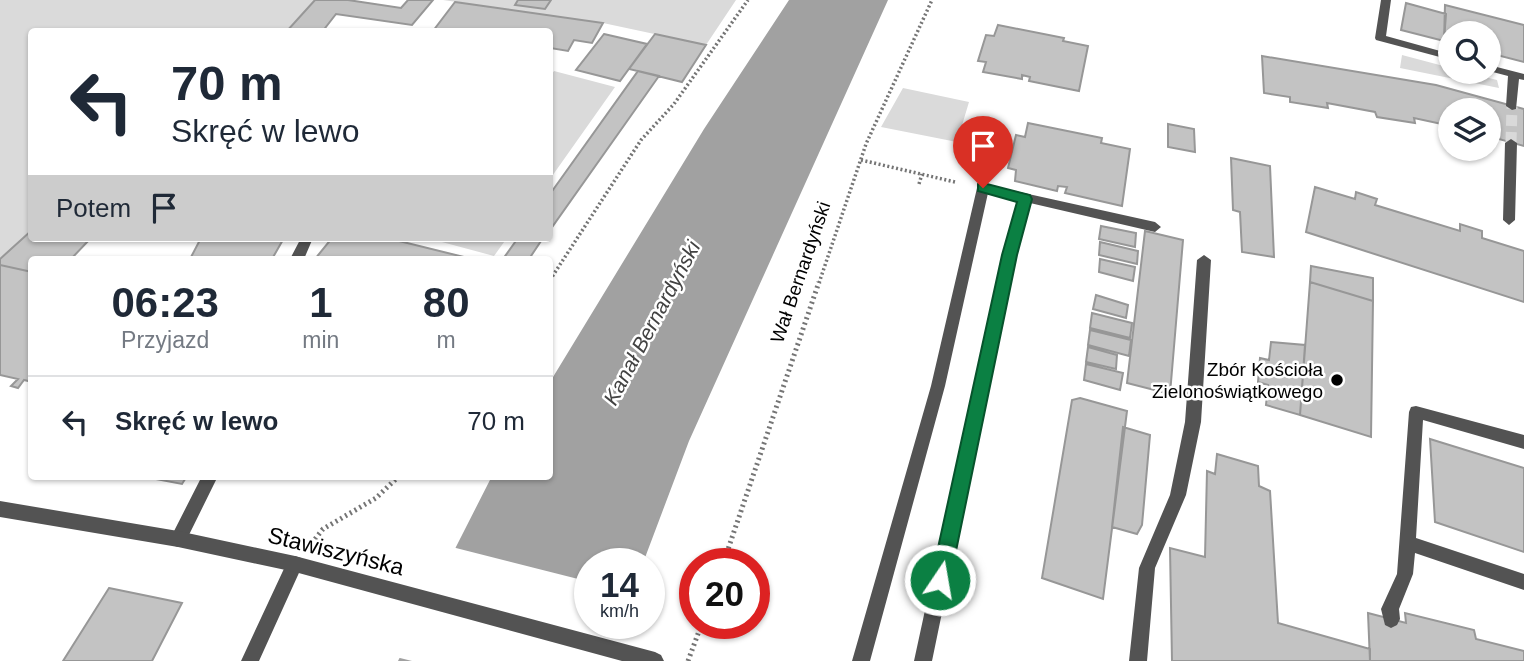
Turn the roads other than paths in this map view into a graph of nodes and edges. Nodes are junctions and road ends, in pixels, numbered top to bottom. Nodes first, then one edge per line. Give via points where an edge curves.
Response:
1 (1386, 0) edge
2 (1438, 54) edge
3 (1501, 71) edge
4 (1519, 76) edge
5 (1512, 106) tunnel mouth
6 (1511, 143) tunnel mouth
7 (1025, 199) junction
8 (1509, 220) dead end
9 (1155, 227) dead end
10 (1204, 260) dead end
11 (1524, 442) edge
12 (208, 480) edge
13 (0, 509) edge
14 (178, 539) junction
15 (1408, 543) junction
16 (295, 564) junction
17 (1524, 582) edge
18 (1391, 619) dead end
19 (250, 661) edge
20 (655, 661) edge
21 (861, 661) edge
22 (923, 661) edge
23 (1138, 661) edge

1 - 2 street via 1380,38
3 - 4 street
4 - 5 street
6 - 8 street
7 - 9 street
7 - 21 street via 983,188 938,386
7 - 22 street via 1009,255
10 - 23 street via 1193,422 1178,495 1147,568
11 - 15 street via 1416,412
12 - 14 street
13 - 14 street, Stawiszyńska
14 - 16 street, Stawiszyńska
15 - 17 street
15 - 18 street via 1405,574 1390,609
16 - 19 street
16 - 20 street, Stawiszyńska

